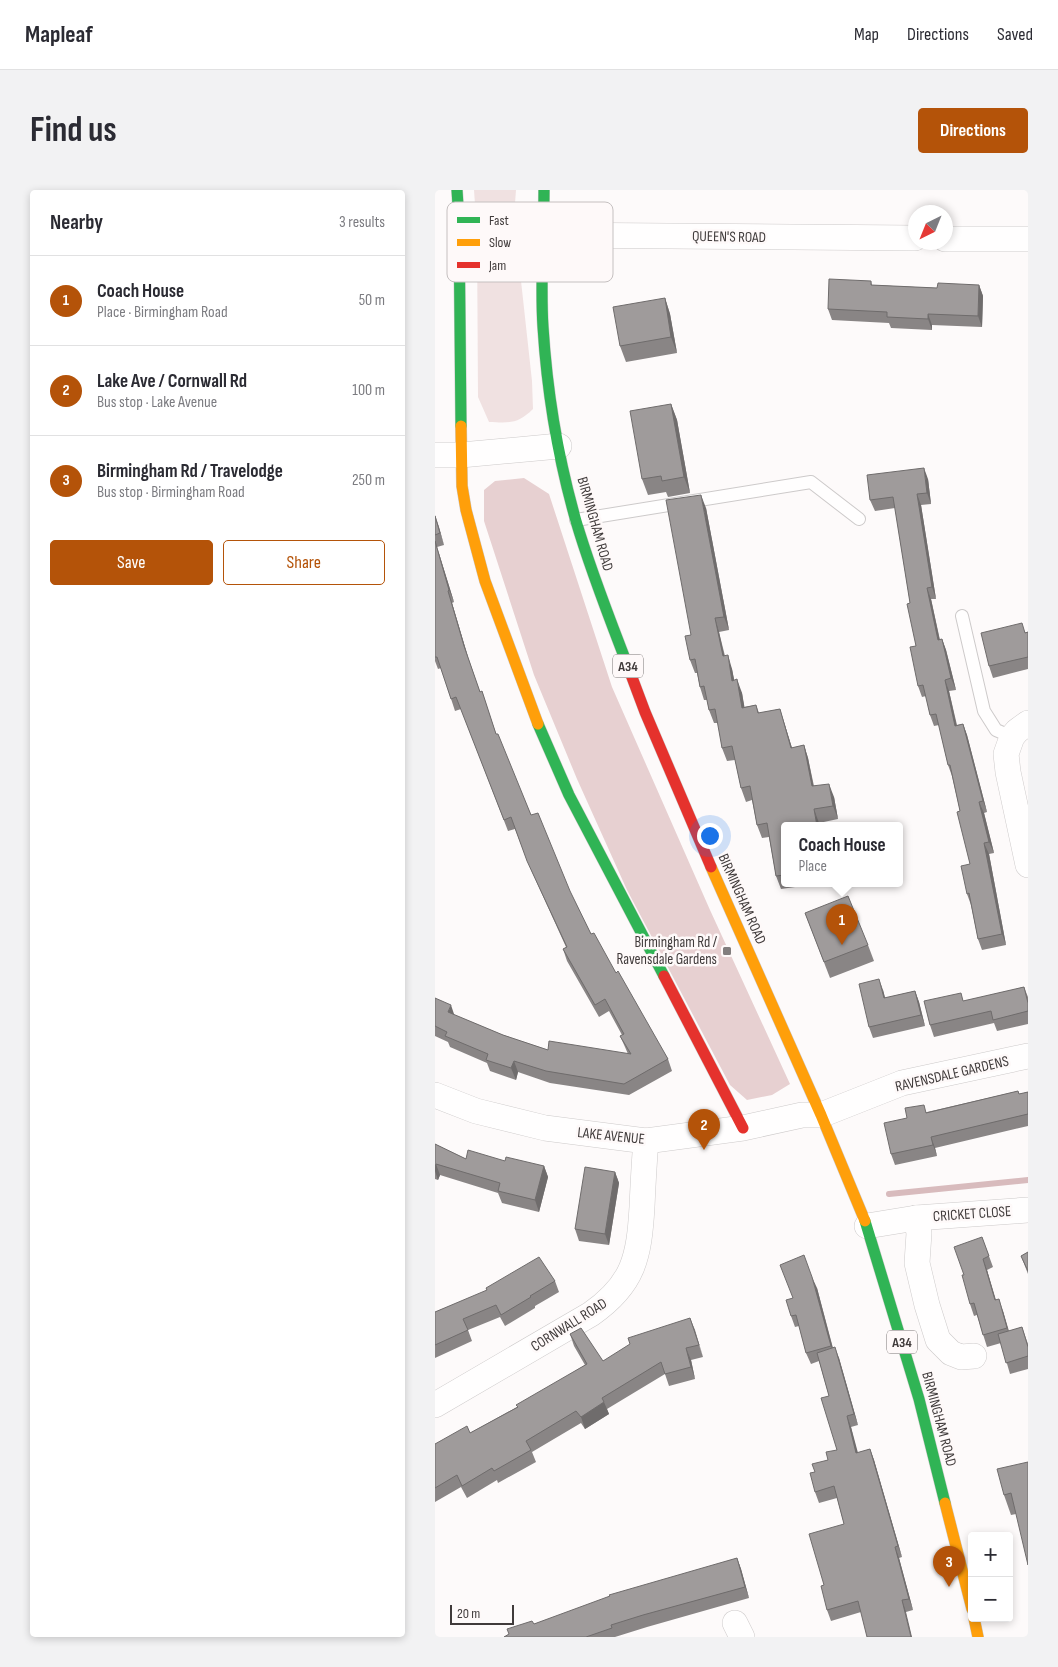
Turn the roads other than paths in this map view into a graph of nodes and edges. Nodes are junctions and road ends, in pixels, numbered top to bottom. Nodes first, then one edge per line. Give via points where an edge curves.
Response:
1 (613, 236) edge
2 (908, 238) edge
3 (953, 239) edge
4 (1028, 240) edge
5 (460, 282) edge
6 (543, 282) edge
7 (559, 446) junction
8 (435, 455) edge
9 (461, 455) junction
10 (859, 519) dead end
11 (577, 520) junction
12 (962, 616) dead end
13 (1020, 730) edge
14 (1028, 865) edge
15 (1028, 1056) edge
16 (435, 1095) edge
17 (821, 1115) junction
18 (743, 1128) junction
19 (646, 1141) junction
20 (1028, 1210) edge
21 (916, 1218) junction
22 (867, 1226) junction
23 (974, 1356) dead end
24 (435, 1405) edge
25 (968, 1593) edge
26 (975, 1622) edge
27 (979, 1637) edge

1 - 2 street, QUEEN'S ROAD
3 - 4 street
5 - 9 main road
6 - 7 main road, BIRMINGHAM ROAD / A34 via 543,326
7 - 9 street
7 - 11 main road, BIRMINGHAM ROAD / A34
8 - 9 street
9 - 18 main road via 468,519 485,582 530,705 569,795
10 - 11 lane via 811,482
11 - 17 main road, BIRMINGHAM ROAD / A34 via 595,579 645,712
12 - 13 lane via 984,711 996,730
13 - 14 street via 1006,754 1006,762
15 - 17 street, RAVENSDALE GARDENS via 902,1083
16 - 19 street, LAKE AVENUE via 536,1126
17 - 18 street, LAKE AVENUE via 802,1115
17 - 22 main road, BIRMINGHAM ROAD / A34
18 - 19 street, LAKE AVENUE
19 - 24 street, CORNWALL ROAD via 639,1244 635,1262 617,1292 591,1314
20 - 21 street, CRICKET CLOSE
21 - 22 street, CRICKET CLOSE
21 - 23 street, CRICKET CLOSE via 919,1233 917,1263 938,1340 951,1353 961,1357
22 - 25 main road, BIRMINGHAM ROAD / A34 via 919,1399
26 - 27 main road

